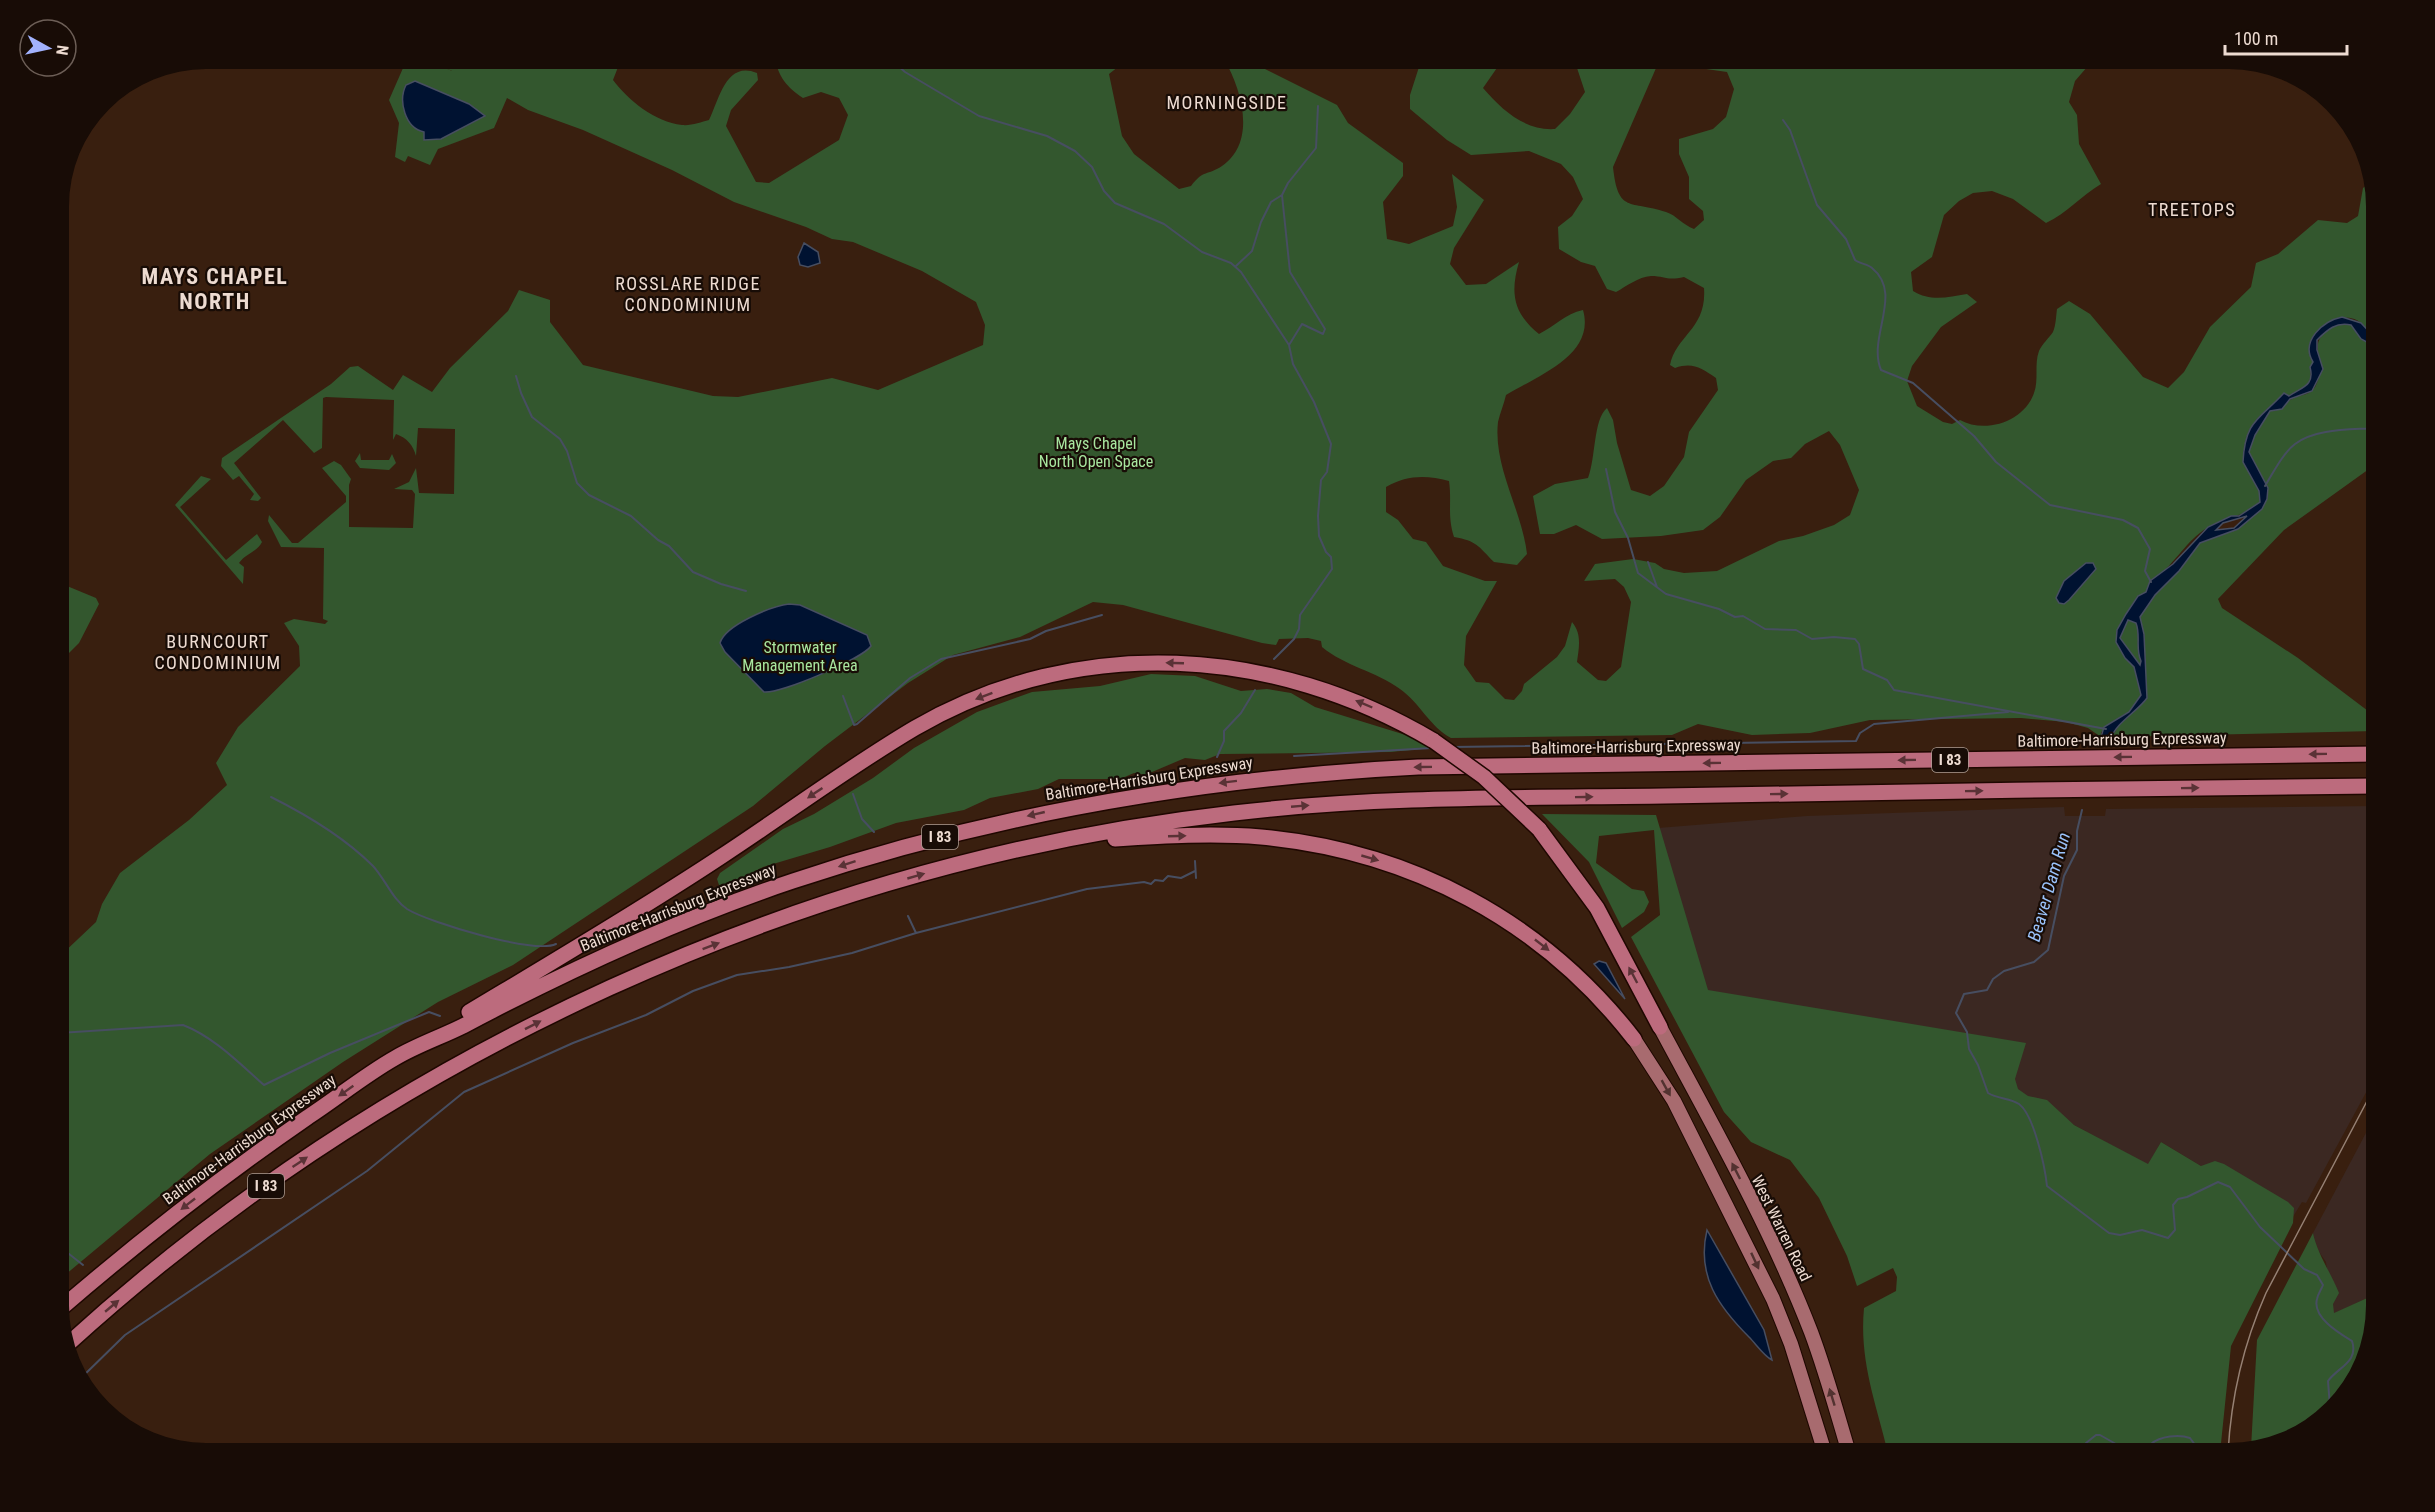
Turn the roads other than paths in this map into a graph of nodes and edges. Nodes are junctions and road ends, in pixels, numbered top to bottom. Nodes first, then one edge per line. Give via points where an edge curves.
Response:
1 (2366, 754) edge
2 (2366, 786) edge
3 (1055, 842) junction
4 (1660, 1027) joint
5 (1634, 1039) joint
6 (395, 1058) junction
7 (69, 1301) edge
8 (74, 1339) edge
9 (1822, 1443) edge
10 (1846, 1443) edge

1 -> 6 highway, Baltimore-Harrisburg Expressway / I 83 via 1419,767 1293,775 1170,790 982,826 790,882 585,964
3 -> 2 highway, I 83 via 1233,813 1420,799
3 -> 5 highway via 1260,837 1342,850 1401,867 1462,893 1517,926 1570,968
8 -> 3 highway, I 83 via 224,1216 311,1155 412,1092 540,1022 638,976 780,920 924,874
4 -> 6 highway, bridge via 1597,908 1539,829 1484,777 1434,741 1376,709 1326,689 1233,667 1119,664 1064,672 1008,687 916,727 654,902
10 -> 4 main road, West Warren Road via 1794,1290
5 -> 9 main road via 1674,1101 1764,1279 1791,1344
6 -> 7 highway, Baltimore-Harrisburg Expressway / I 83 via 206,1190

